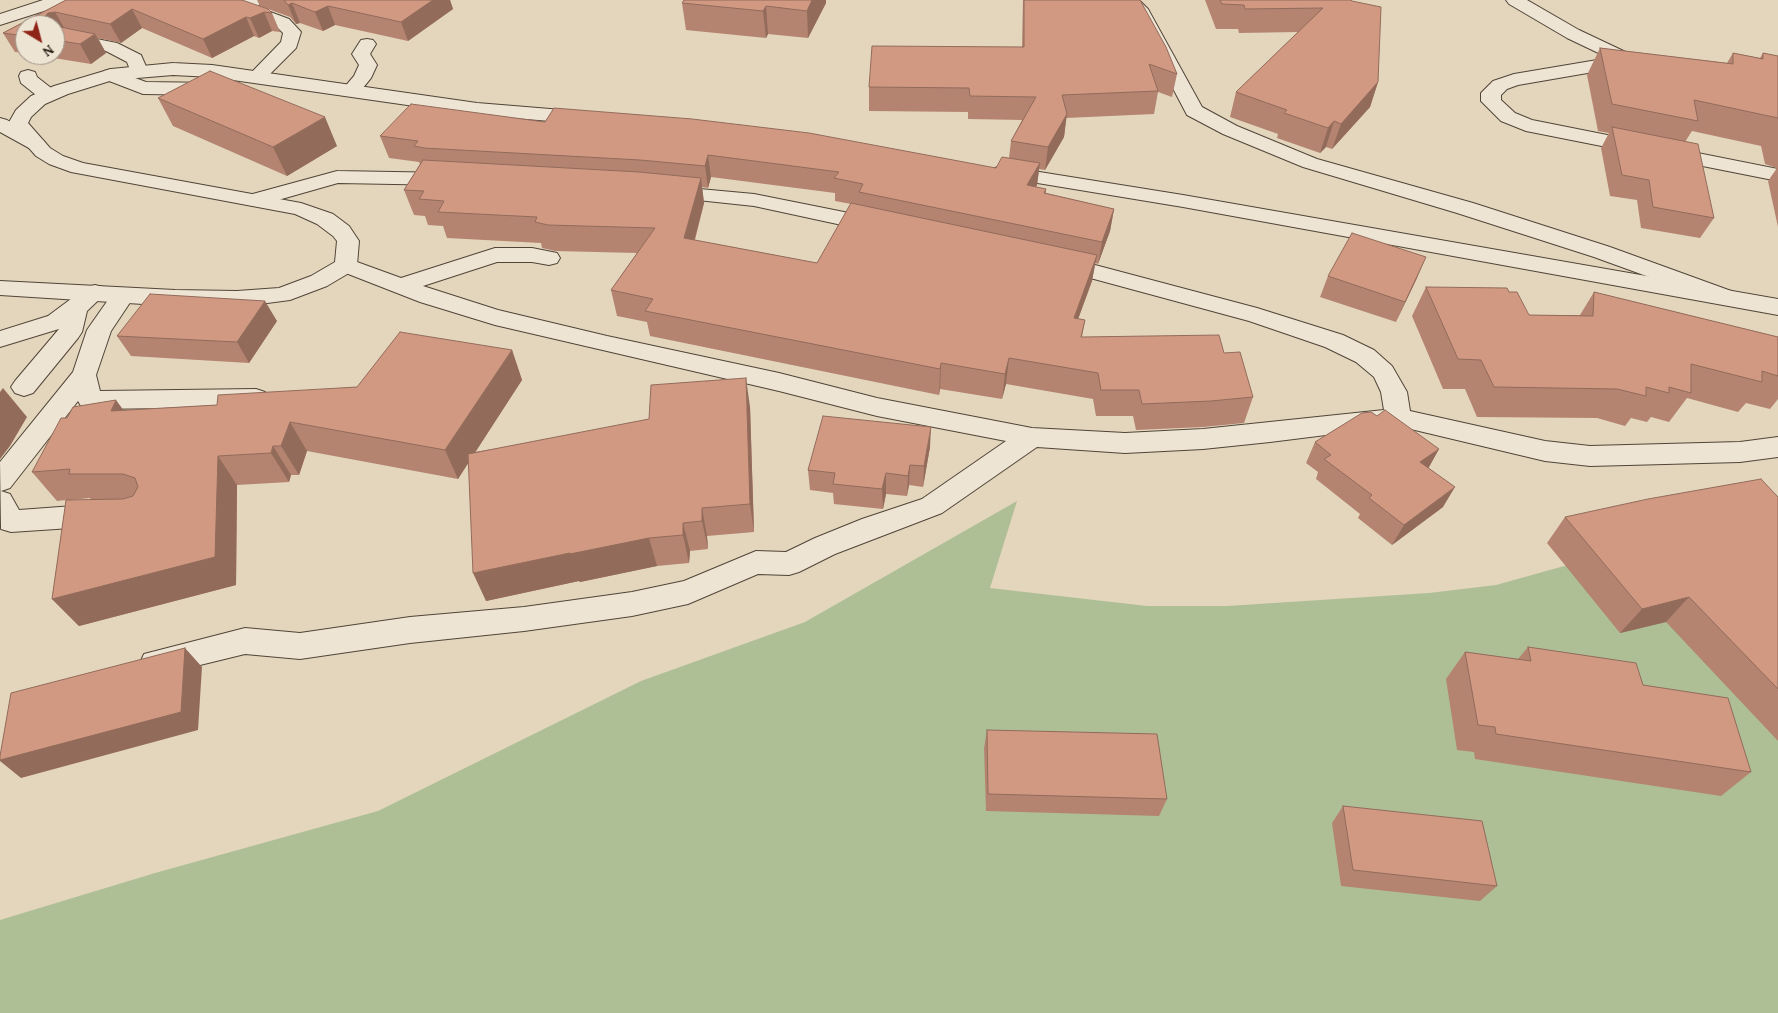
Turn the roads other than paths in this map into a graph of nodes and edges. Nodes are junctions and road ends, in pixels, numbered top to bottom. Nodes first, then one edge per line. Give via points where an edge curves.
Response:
1 (60, 0) edge
2 (254, 0) edge
3 (1129, 0) edge
4 (1515, 0) edge
5 (0, 20) edge
6 (66, 38) edge
7 (367, 44) dead end
8 (1628, 60) junction
9 (1647, 61) edge
10 (140, 71) junction
11 (111, 75) junction
12 (28, 76) dead end
13 (257, 76) junction
14 (350, 90) junction
15 (243, 94) edge
16 (48, 95) junction
17 (605, 119) edge
18 (0, 124) edge
19 (36, 144) junction
20 (982, 169) edge
21 (1778, 175) edge
22 (470, 180) edge
23 (644, 190) edge
24 (257, 200) junction
25 (896, 230) edge
26 (549, 258) dead end
27 (1038, 260) edge
28 (346, 264) junction
29 (400, 286) junction
30 (0, 288) edge
31 (95, 292) junction
32 (123, 295) junction
33 (1735, 300) junction
34 (1778, 307) edge
35 (76, 308) junction
36 (0, 339) edge
37 (84, 375) junction
38 (24, 386) dead end
39 (257, 398) edge
40 (1398, 417) junction
41 (1032, 437) junction
42 (1778, 447) edge
43 (0, 481) edge
44 (0, 501) edge
45 (128, 515) edge
46 (132, 668) edge

1 - 5 street
2 - 13 street via 247,6 250,11 283,23 292,32 290,44
3 - 33 street via 1142,13 1194,111 1230,130 1310,163 1602,252
4 - 8 street via 1573,34
6 - 10 street via 111,47 135,59
7 - 14 street via 361,54 368,65 362,78
8 - 9 street
8 - 21 street via 1514,80 1500,85 1492,93 1492,101 1508,117 1526,124
10 - 11 street
10 - 13 street via 173,69
11 - 15 street via 143,88 207,87
11 - 16 street
12 - 16 street via 28,80
13 - 14 street
14 - 17 street via 477,109
16 - 19 street via 23,114 18,124
18 - 19 street
19 - 24 street via 56,160 78,168
20 - 33 street via 1183,201
22 - 24 street via 337,177
23 - 25 street via 754,200
24 - 28 street via 301,208 325,219 348,241
26 - 29 street via 532,254 495,255
27 - 40 street via 1095,272 1334,341 1365,356 1383,372 1394,392
28 - 29 street
28 - 32 street via 320,281 282,295 237,299
29 - 41 street via 495,317 607,344 679,358 877,407
30 - 31 street
31 - 32 street
31 - 35 street
32 - 37 street via 99,330
33 - 34 street
35 - 36 street via 56,322
35 - 38 street via 70,332
37 - 39 street via 90,400
37 - 43 street
40 - 41 street via 1203,439 1126,443
40 - 42 street via 1500,442 1590,456 1740,452
41 - 46 street via 932,506 825,546 789,564 756,562 688,592 524,620 410,630 300,646 245,641
44 - 45 street via 11,521

